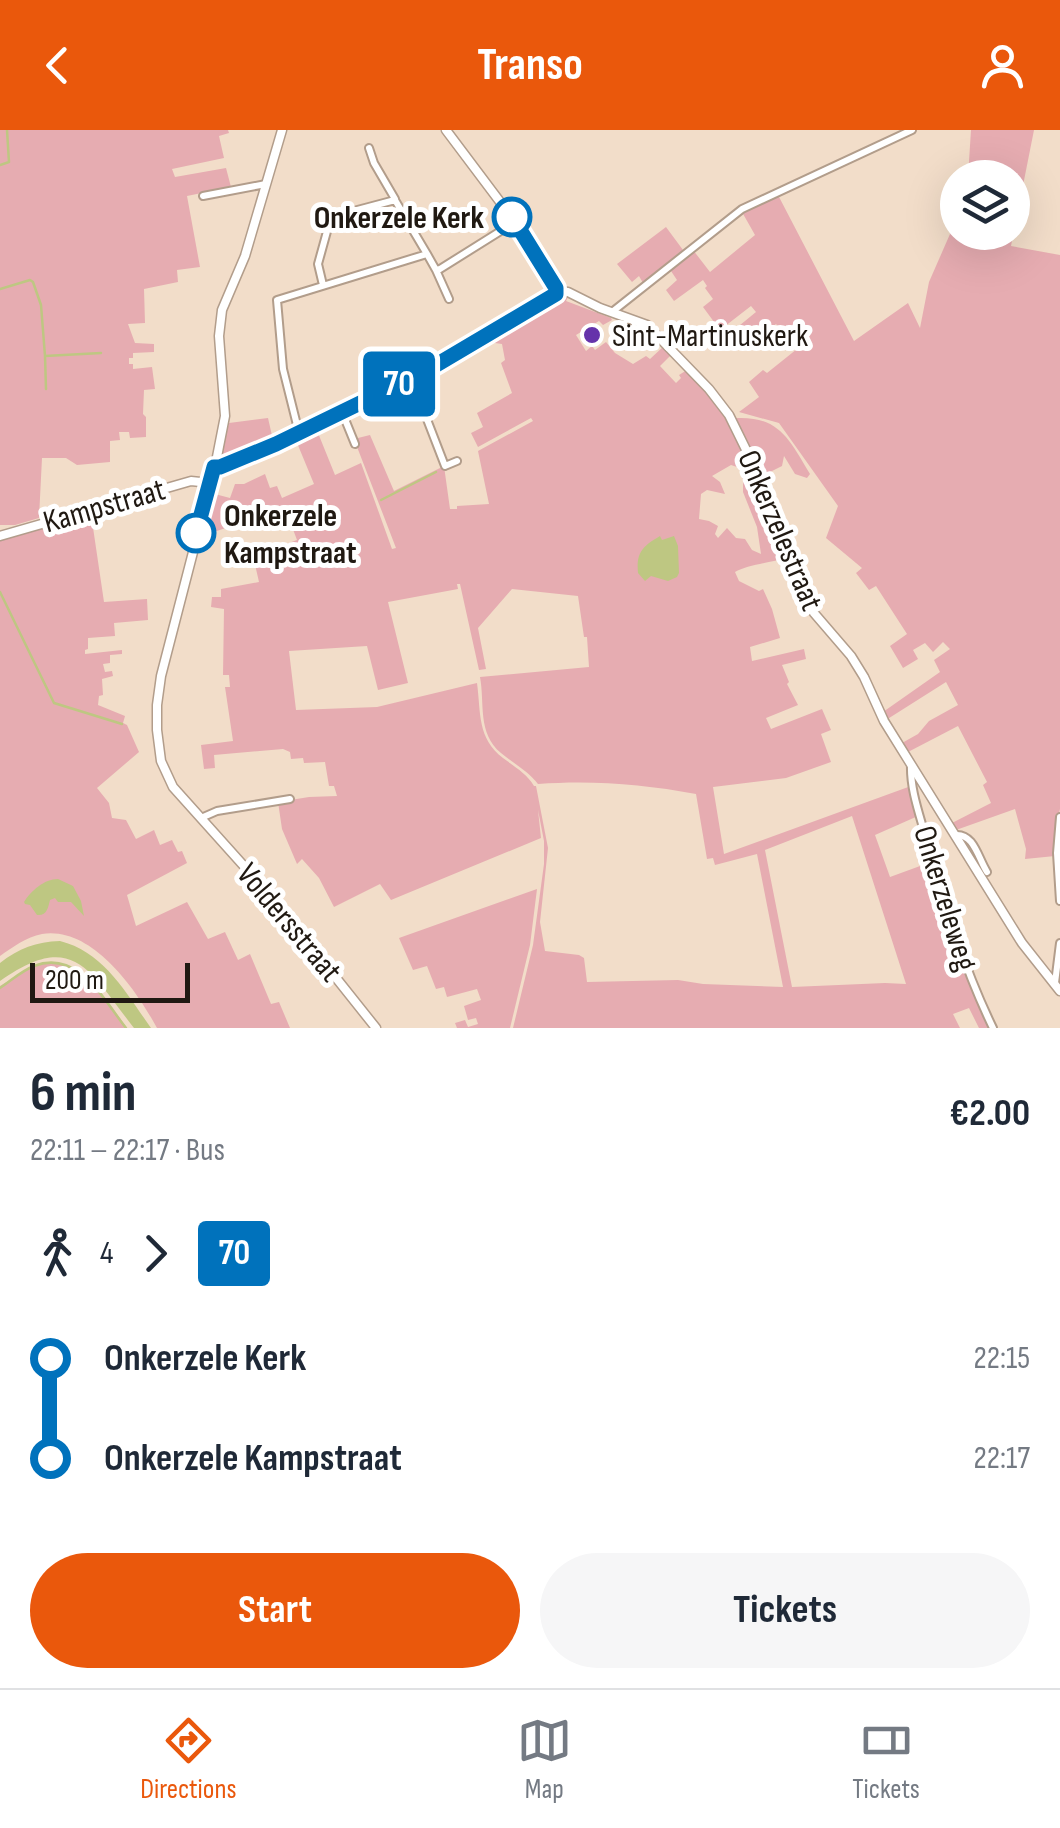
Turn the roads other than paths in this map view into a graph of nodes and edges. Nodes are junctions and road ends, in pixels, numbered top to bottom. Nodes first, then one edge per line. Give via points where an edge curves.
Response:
1 (282, 130) edge
2 (446, 130) edge
3 (912, 130) edge
4 (369, 148) dead end
5 (266, 184) junction
6 (203, 196) dead end
7 (395, 200) junction
8 (516, 222) junction
9 (427, 254) junction
10 (436, 270) junction
11 (323, 285) junction
12 (558, 291) junction
13 (448, 299) dead end
14 (610, 312) junction
15 (411, 378) junction
16 (342, 412) junction
17 (299, 433) junction
18 (355, 444) dead end
19 (457, 461) dead end
20 (214, 467) junction
21 (210, 483) junction
22 (0, 536) edge
23 (911, 764) junction
24 (290, 799) dead end
25 (1060, 817) edge
26 (201, 818) junction
27 (955, 835) junction
28 (987, 872) dead end
29 (1060, 901) edge
30 (1060, 943) edge
31 (1057, 988) edge
32 (376, 1028) edge
33 (993, 1028) edge

1 - 5 street, Voldersstraat
2 - 8 street
3 - 14 street via 742,209
4 - 7 street
5 - 6 street
5 - 20 street, Voldersstraat via 222,310 225,416
7 - 9 street
7 - 11 street via 331,217 318,264
8 - 10 street
8 - 12 street
9 - 10 street
9 - 11 street
10 - 13 street
11 - 17 street via 276,300 283,370
12 - 14 street, Onkerzelestraat
12 - 15 street
14 - 23 street, Onkerzelestraat via 647,326 730,416 814,613 864,676
15 - 16 street
15 - 19 street via 445,466
16 - 17 street
16 - 18 street
17 - 20 street
20 - 21 street, Voldersstraat
21 - 22 street, Kampstraat via 191,480
21 - 26 street, Voldersstraat via 156,705 166,776
23 - 27 street, Onkerzelestraat
23 - 33 street, Onkerzeleweg via 958,944
24 - 26 street
25 - 29 street
26 - 32 street, Voldersstraat
27 - 28 street via 969,838
27 - 31 street, Onkerzelestraat
30 - 31 street

